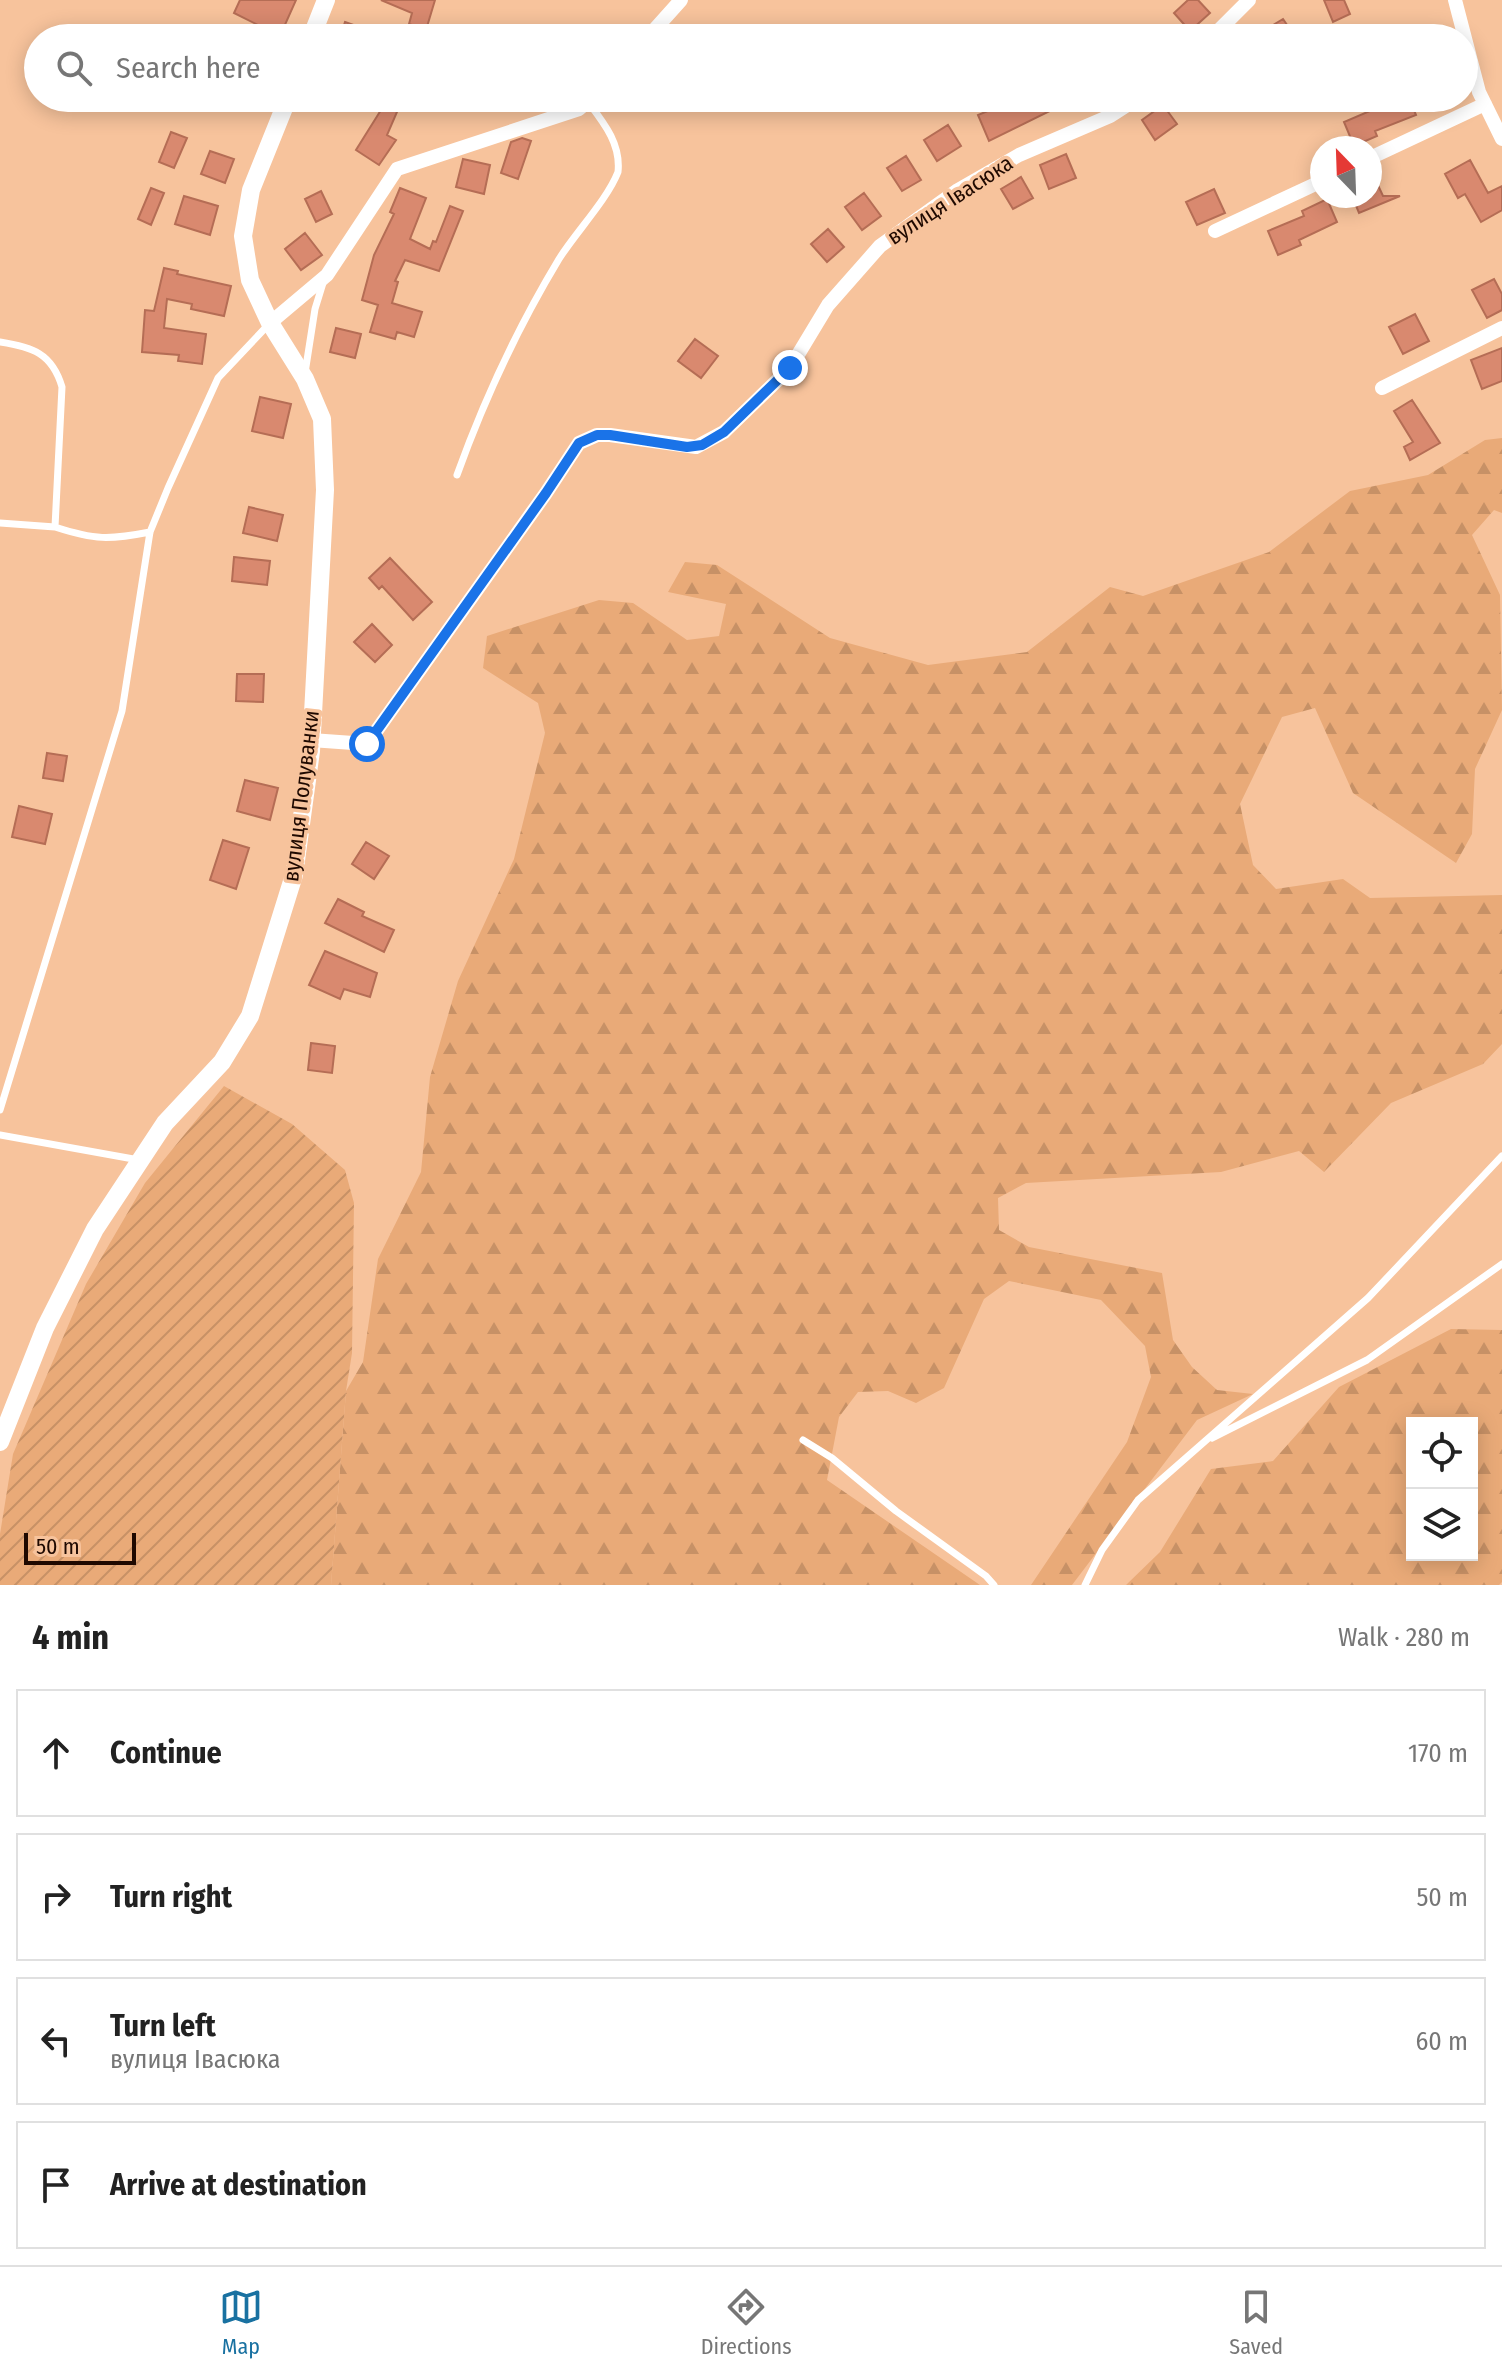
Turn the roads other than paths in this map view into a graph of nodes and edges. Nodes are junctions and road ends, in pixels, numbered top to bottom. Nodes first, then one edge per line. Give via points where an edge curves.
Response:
1 (326, 0) edge
2 (681, 0) edge
3 (1249, 0) edge
4 (1455, 0) edge
5 (317, 24) edge
6 (660, 24) edge
7 (1225, 24) edge
8 (1461, 24) edge
9 (1478, 88) edge
10 (1485, 104) junction
11 (1478, 107) edge
12 (282, 112) edge
13 (570, 112) edge
14 (598, 112) edge
15 (1116, 112) edge
16 (1468, 112) edge
17 (1502, 139) edge
18 (1382, 152) edge
19 (1310, 187) edge
20 (1215, 231) dead end
21 (327, 275) junction
22 (270, 323) junction
23 (1502, 328) edge
24 (0, 342) edge
25 (305, 379) junction
26 (1382, 388) dead end
27 (457, 475) dead end
28 (0, 523) edge
29 (55, 527) junction
30 (150, 532) junction
31 (311, 740) junction
32 (0, 1110) edge
33 (0, 1135) edge
34 (1502, 1156) edge
35 (141, 1160) junction
36 (1502, 1264) edge
37 (803, 1440) dead end
38 (0, 1442) edge
39 (1199, 1444) junction
40 (994, 1585) edge
41 (1085, 1585) edge

1 - 5 street
2 - 6 street
3 - 7 street
4 - 8 street
9 - 10 street
10 - 11 street
10 - 17 street
12 - 22 street, вулиця Полуванки via 251,190 243,236 250,280
13 - 21 street via 397,169
14 - 27 lane via 608,128 618,172 525,320 482,408
15 - 31 street, вулиця Івасюка via 1019,155 880,246 828,305 790,368 724,432 696,447 610,435 579,443 367,744
16 - 18 street
19 - 20 street
21 - 22 street
21 - 25 lane via 315,309
22 - 25 street, вулиця Полуванки
22 - 30 lane via 218,378
23 - 26 street
24 - 29 lane via 27,346 49,361 62,387
25 - 31 street, вулиця Полуванки via 322,419 325,490
28 - 29 lane
29 - 30 lane via 113,540
30 - 32 lane via 122,711
31 - 35 street, вулиця Полуванки via 294,875 250,1016 222,1062 165,1123
33 - 35 lane
34 - 39 lane via 1368,1298
35 - 38 street, вулиця Полуванки via 95,1229 45,1328
36 - 39 lane via 1367,1360
37 - 40 lane
39 - 41 lane via 1138,1500 1102,1550

